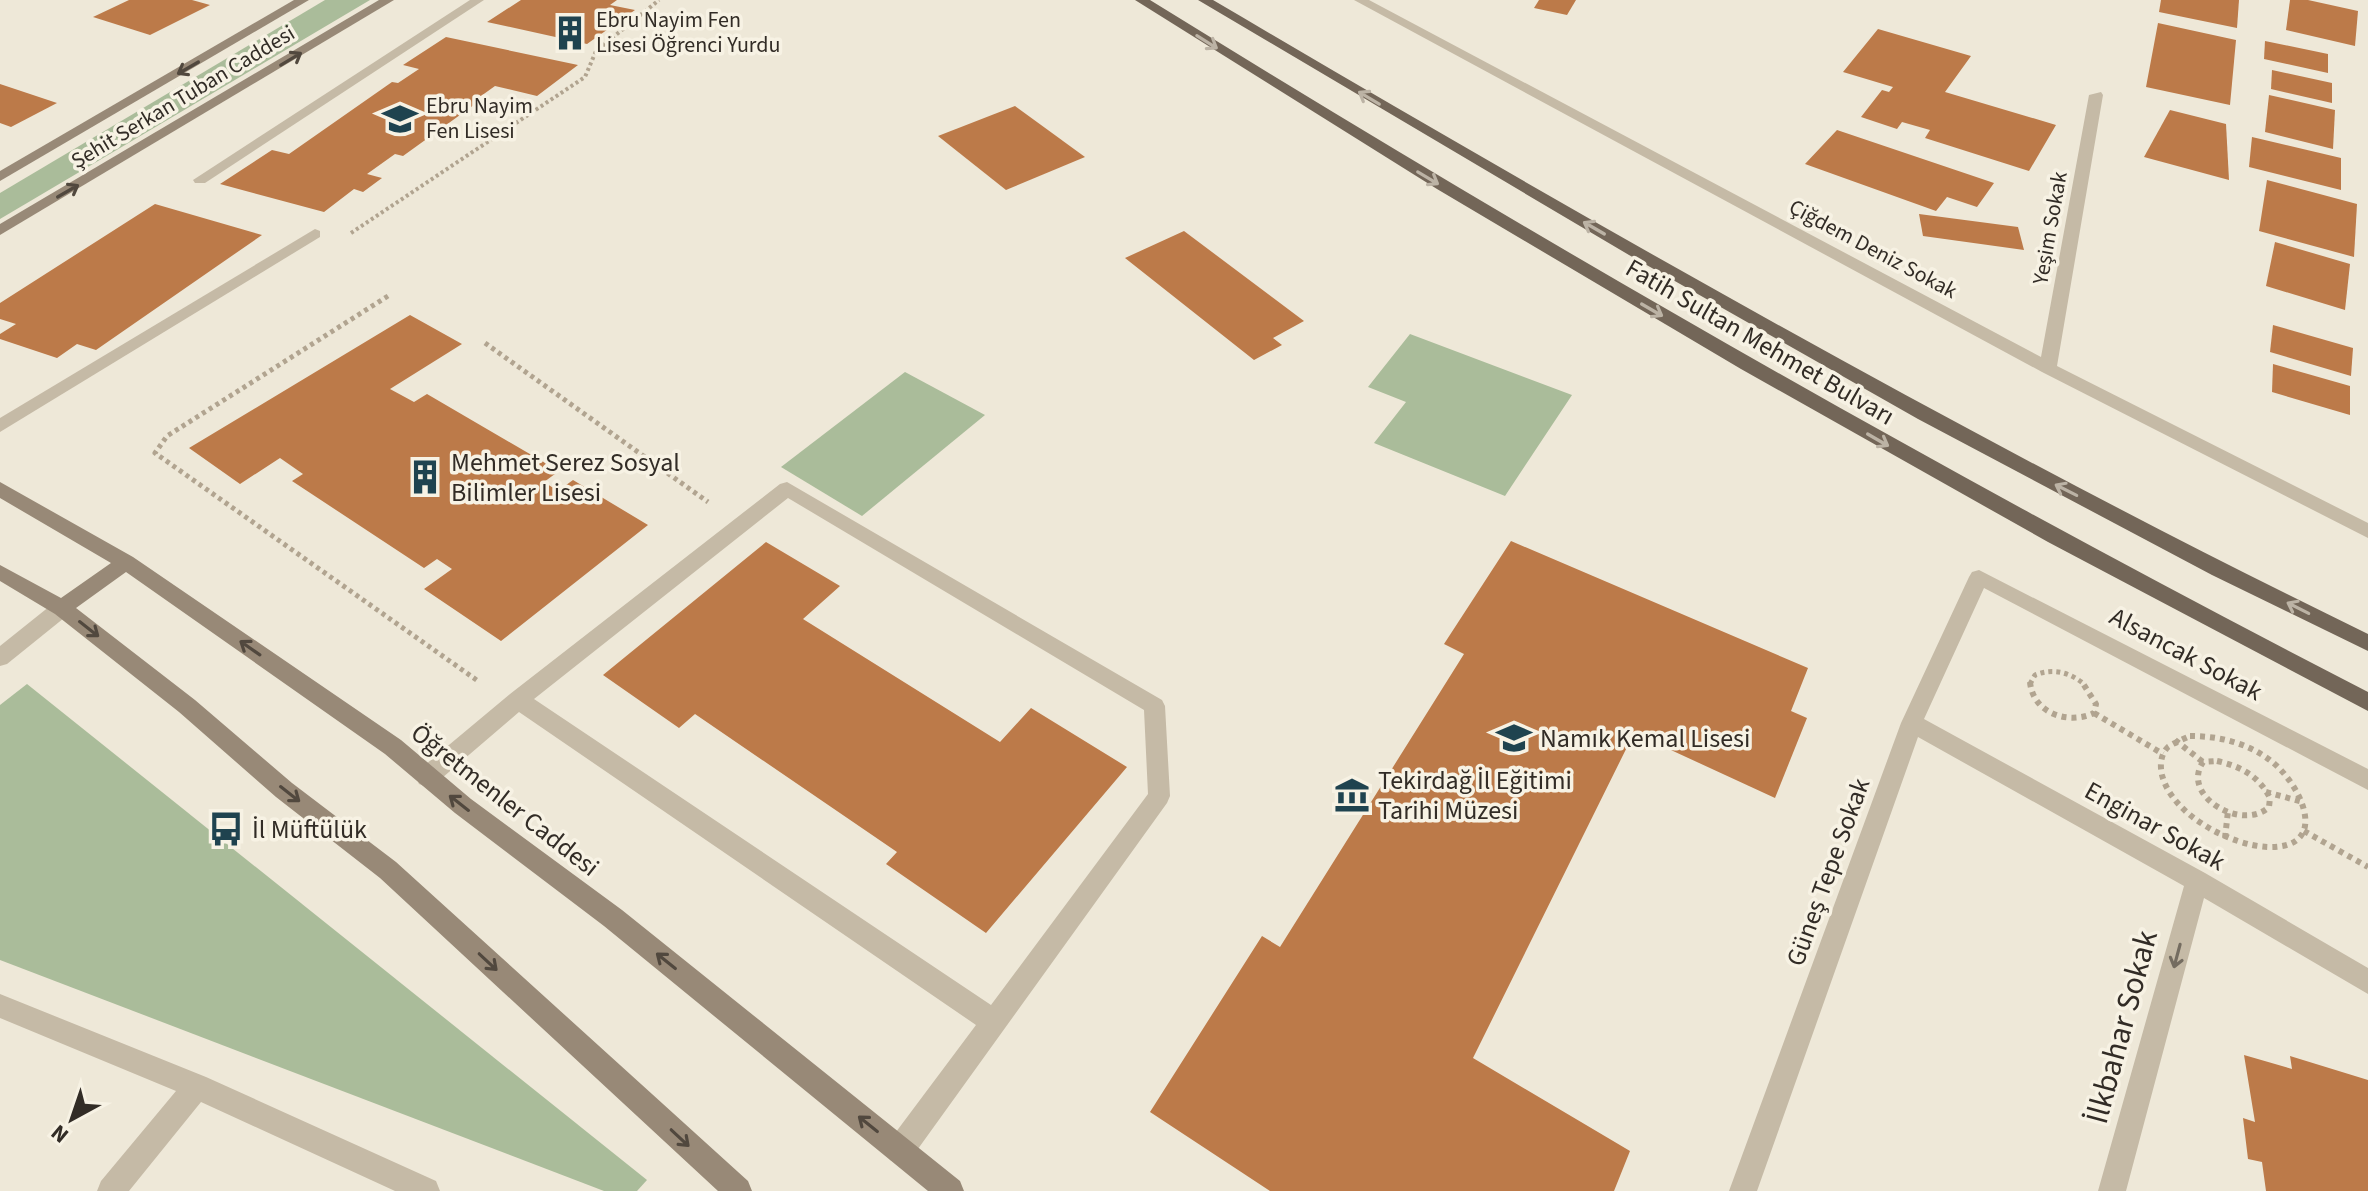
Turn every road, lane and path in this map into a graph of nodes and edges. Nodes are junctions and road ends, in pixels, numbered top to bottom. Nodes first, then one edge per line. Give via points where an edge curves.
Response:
1 (303, 0) edge
2 (388, 0) edge
3 (478, 0) edge
4 (1141, 0) edge
5 (1204, 0) edge
6 (1360, 0) edge
7 (2096, 95) dead end
8 (0, 177) edge
9 (200, 180) dead end
10 (0, 230) edge
11 (315, 234) dead end
12 (388, 296) dead end
13 (485, 343) dead end
14 (2048, 368) junction
15 (0, 426) edge
16 (0, 489) edge
17 (697, 512) dead end
18 (2368, 531) edge
19 (126, 562) junction
20 (0, 572) edge
21 (1979, 577) joint
22 (62, 608) junction
23 (2368, 643) edge
24 (0, 658) edge
25 (491, 672) dead end
26 (479, 681) junction
27 (466, 691) dead end
28 (518, 700) junction
29 (2368, 702) edge
30 (2094, 713) junction
31 (1912, 723) junction
32 (2175, 740) junction
33 (2163, 754) junction
34 (2203, 762) junction
35 (427, 777) junction
36 (2368, 780) edge
37 (2266, 792) junction
38 (2304, 802) junction
39 (2228, 811) junction
40 (2304, 831) junction
41 (2225, 838) junction
42 (2368, 867) edge
43 (2197, 881) junction
44 (2368, 982) edge
45 (0, 1006) edge
46 (994, 1022) junction
47 (197, 1086) junction
48 (900, 1150) junction
49 (111, 1191) edge
50 (426, 1191) edge
51 (738, 1191) edge
52 (950, 1191) edge
53 (1743, 1191) edge
54 (2112, 1191) edge

1 -> 8 main road, Şehit Serkan Tuban Caddesi
10 -> 2 main road, Şehit Serkan Tuban Caddesi
3 - 9 street
4 -> 29 main road, Fatih Sultan Mehmet Bulvarı via 1474,206 1762,375 1996,507
23 -> 5 main road, Fatih Sultan Mehmet Bulvarı via 1859,379
6 - 14 street, Çiğdem Deniz Sokak
7 - 14 street, Yeşim Sokak
11 - 15 street
12 - 26 path via 167,436 155,453
13 - 17 path via 709,503
14 - 18 street, Çiğdem Deniz Sokak
16 - 19 main road, Öğretmenler Caddesi
19 - 22 main road
35 -> 19 main road, Öğretmenler Caddesi via 393,747
20 - 22 main road
21 - 31 street, Güneş Tepe Sokak
21 - 36 street, Alsancak Sokak
22 - 24 street
22 -> 51 main road via 388,870
25 - 26 path
26 - 27 path
28 - 35 street
28 - 46 street
28 - 46 street via 787,489 1154,706 1159,796
30 - 30 path via 2077,721 2050,713 2031,695 2031,677 2048,670 2074,677 2093,694
30 - 33 path
31 - 43 street, Enginar Sokak
31 - 53 street, Güneş Tepe Sokak
32 - 33 path
32 - 34 path
32 - 38 path via 2208,736 2251,749 2287,775
33 - 41 path via 2162,778 2171,794 2195,819
34 - 37 path via 2214,759 2242,767
34 - 39 path via 2196,767 2199,787
48 -> 35 main road, Öğretmenler Caddesi via 613,918
37 - 38 path
37 - 39 path via 2267,807 2260,814
38 - 40 path
39 - 41 path
40 - 41 path via 2287,845 2269,847
40 - 42 path
43 - 44 street, Enginar Sokak
43 -> 54 street, İlkbahar Sokak
45 - 47 street
46 - 48 street
47 - 49 street
47 - 50 street
48 - 52 main road, Öğretmenler Caddesi

